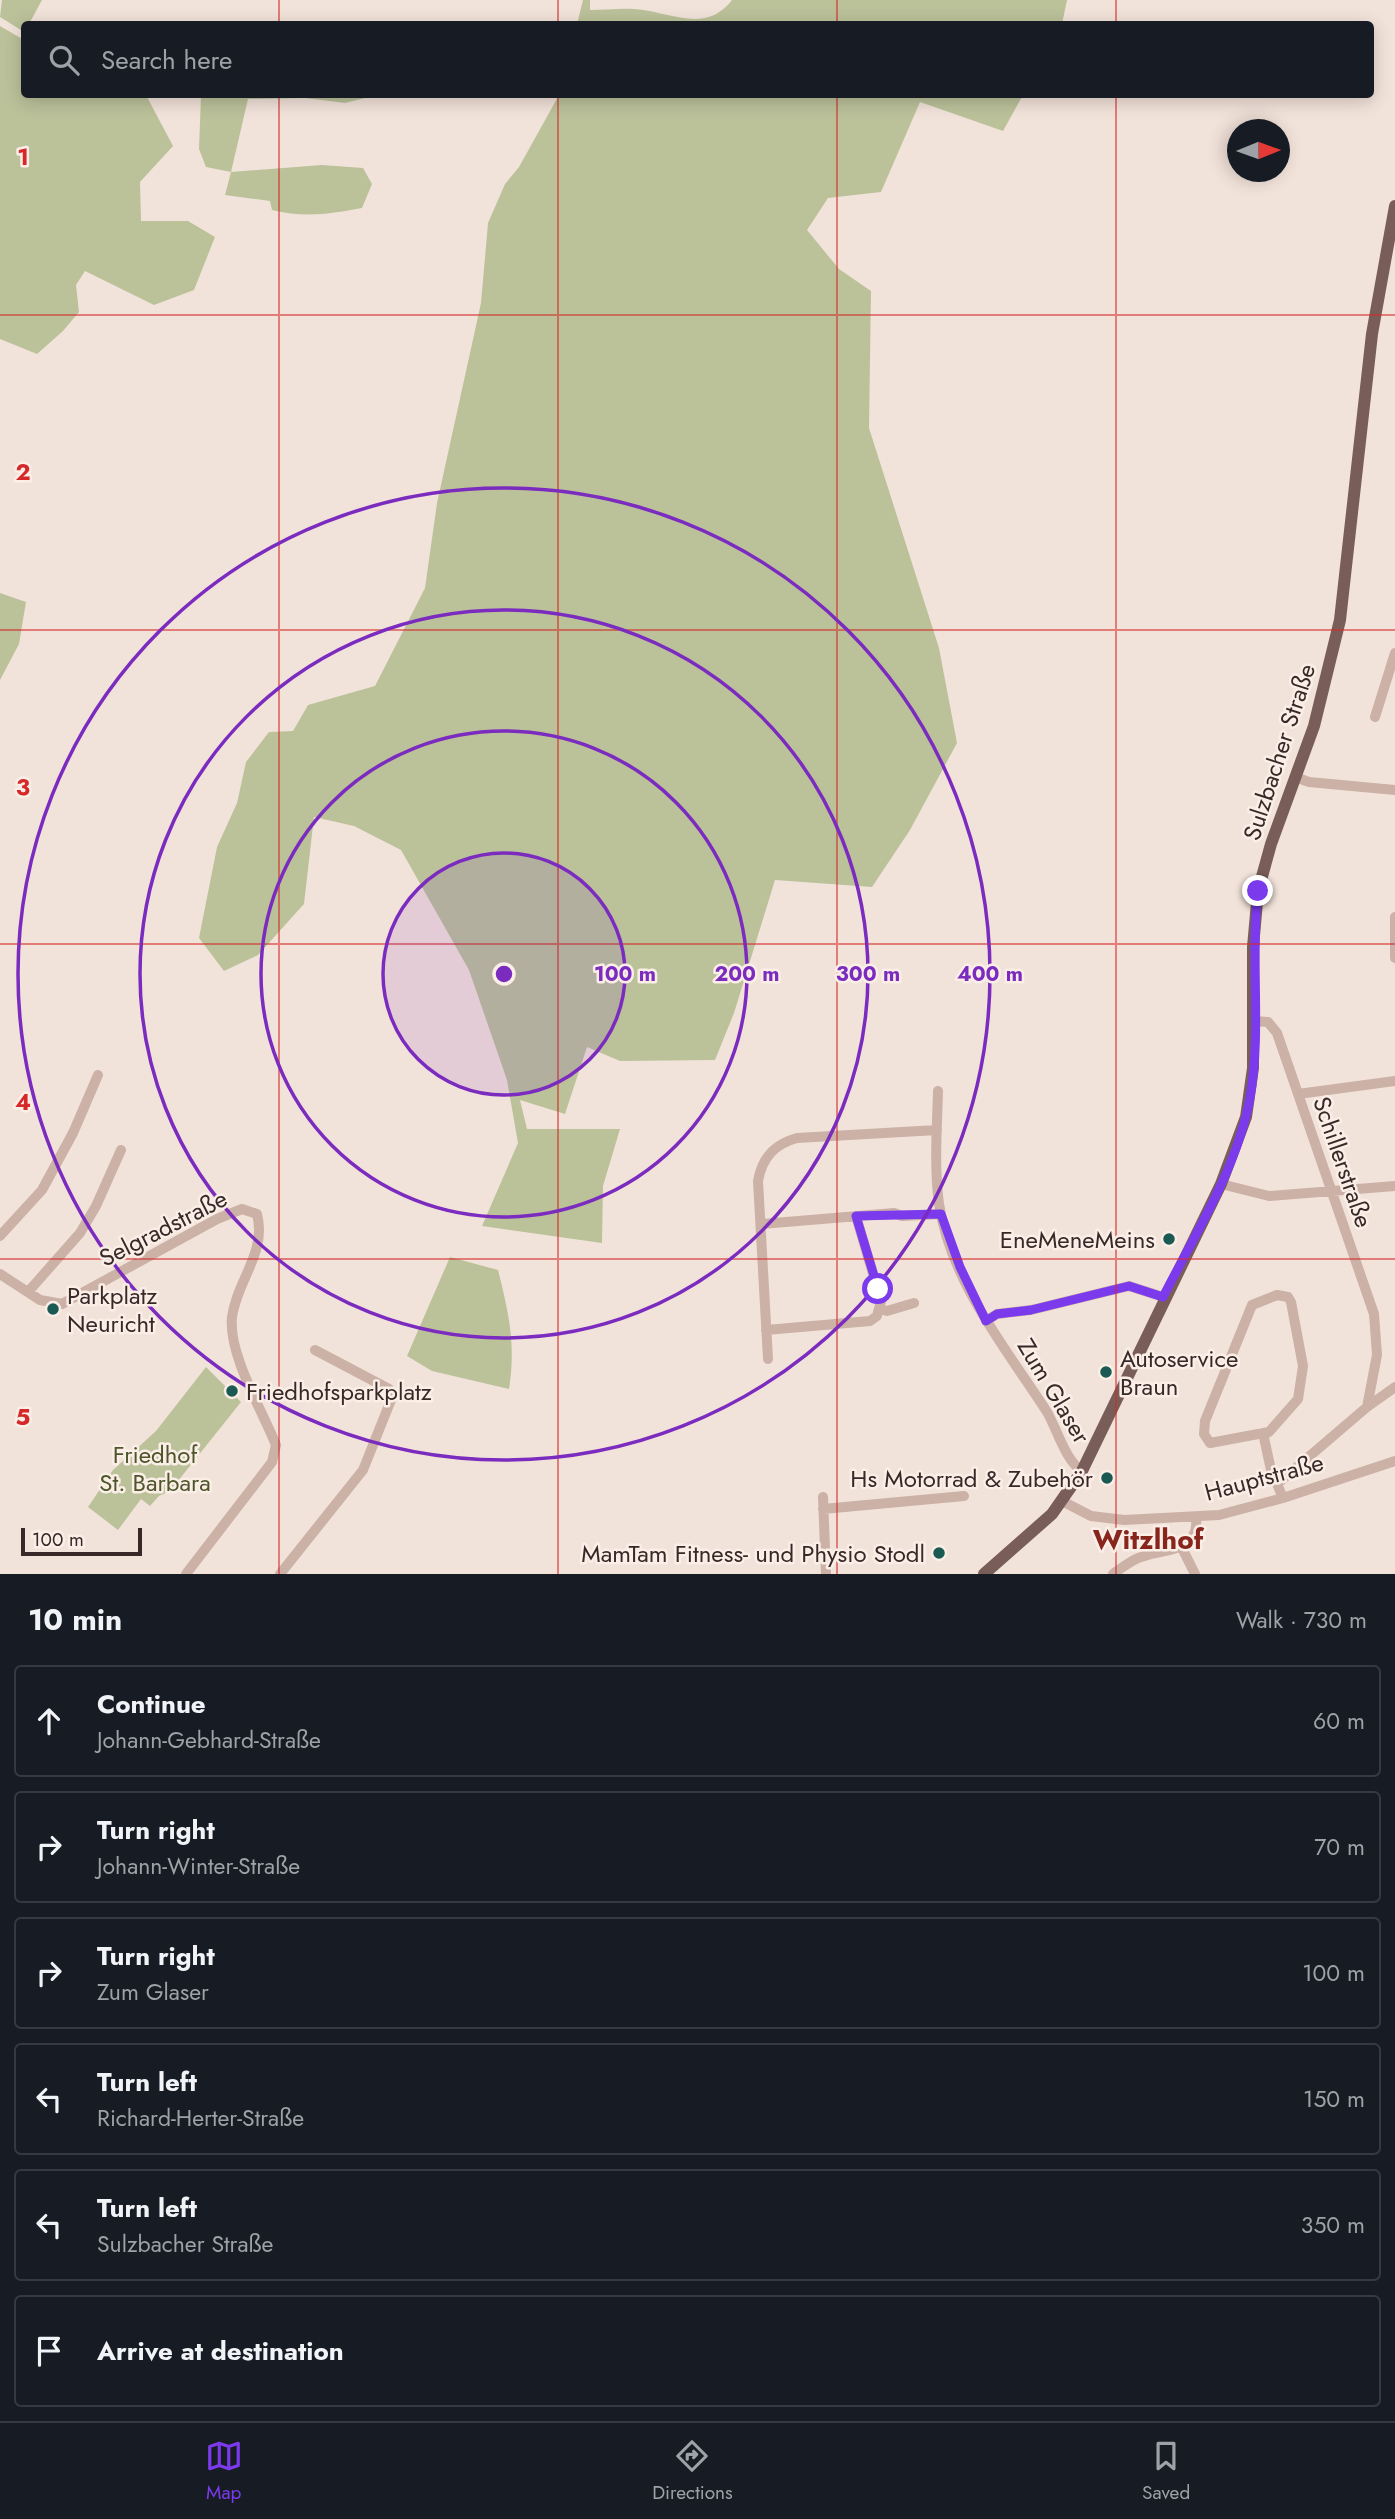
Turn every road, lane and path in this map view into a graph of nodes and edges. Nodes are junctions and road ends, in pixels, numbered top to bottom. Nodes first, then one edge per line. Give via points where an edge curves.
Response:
1 (1395, 206) edge
2 (1395, 653) edge
3 (1375, 717) dead end
4 (1295, 777) junction
5 (1395, 790) edge
6 (1395, 917) edge
7 (1395, 958) edge
8 (1254, 1021) junction
9 (97, 1075) dead end
10 (1395, 1081) edge
11 (938, 1091) dead end
12 (1298, 1094) junction
13 (937, 1130) junction
14 (121, 1150) dead end
15 (1221, 1184) junction
16 (1395, 1186) edge
17 (1331, 1191) junction
18 (941, 1214) junction
19 (856, 1216) junction
20 (761, 1224) junction
21 (0, 1236) edge
22 (0, 1274) edge
23 (28, 1292) junction
24 (1163, 1297) junction
25 (914, 1303) dead end
26 (881, 1310) junction
27 (986, 1321) junction
28 (766, 1329) junction
29 (315, 1350) dead end
30 (768, 1360) dead end
31 (1395, 1387) edge
32 (1367, 1407) junction
33 (1263, 1433) junction
34 (1395, 1461) edge
35 (1082, 1471) junction
36 (1277, 1483) junction
37 (964, 1496) dead end
38 (823, 1497) dead end
39 (1283, 1498) junction
40 (1062, 1501) junction
41 (823, 1509) junction
42 (1196, 1517) junction
43 (1182, 1548) junction
44 (187, 1574) edge
45 (280, 1574) edge
46 (826, 1574) edge
47 (984, 1574) edge
48 (1113, 1574) edge
49 (1195, 1574) edge

1 - 4 main road, Sulzbacher Straße via 1372,334 1342,607 1323,695
2 - 3 street
4 - 5 street
4 - 8 main road, Sulzbacher Straße via 1258,891
6 - 7 street
8 - 12 street, Schillerstraße via 1274,1027
8 - 15 main road, Sulzbacher Straße via 1248,1107
9 - 21 street via 74,1133 42,1190
10 - 12 street
11 - 13 street, Zum Glaser
12 - 17 street, Schillerstraße
13 - 18 street, Zum Glaser
13 - 20 street via 797,1138 776,1146 759,1172
14 - 23 street via 80,1233
15 - 17 street via 1269,1196
15 - 24 main road, Sulzbacher Straße
16 - 17 street
17 - 32 street, Schillerstraße via 1374,1314 1377,1355
18 - 19 street
18 - 27 street, Zum Glaser
19 - 20 street
19 - 26 street
20 - 28 street
22 - 23 street
23 - 44 street, Selgradstraße via 51,1304 71,1302 217,1219 242,1209 257,1214 262,1233 232,1315 232,1341 276,1445 272,1462
24 - 27 street via 1129,1286 997,1314
24 - 35 main road, Sulzbacher Straße
25 - 26 street
26 - 28 street via 870,1321
27 - 35 street, Zum Glaser
28 - 30 street
29 - 45 street via 393,1391 363,1470
31 - 32 street
32 - 36 street
33 - 33 street via 1290,1410 1303,1378 1291,1302 1284,1295 1252,1305 1203,1428 1210,1443
33 - 36 street
34 - 39 street, Hauptstraße
35 - 40 main road, Sulzbacher Straße
36 - 39 street
37 - 41 street
38 - 41 street
39 - 42 street, Hauptstraße
40 - 42 street, Hauptstraße via 1091,1516 1124,1520
40 - 47 main road, Sulzbacher Straße via 1033,1534
41 - 46 street
42 - 43 street via 1192,1535
43 - 48 street via 1136,1559
43 - 49 street

